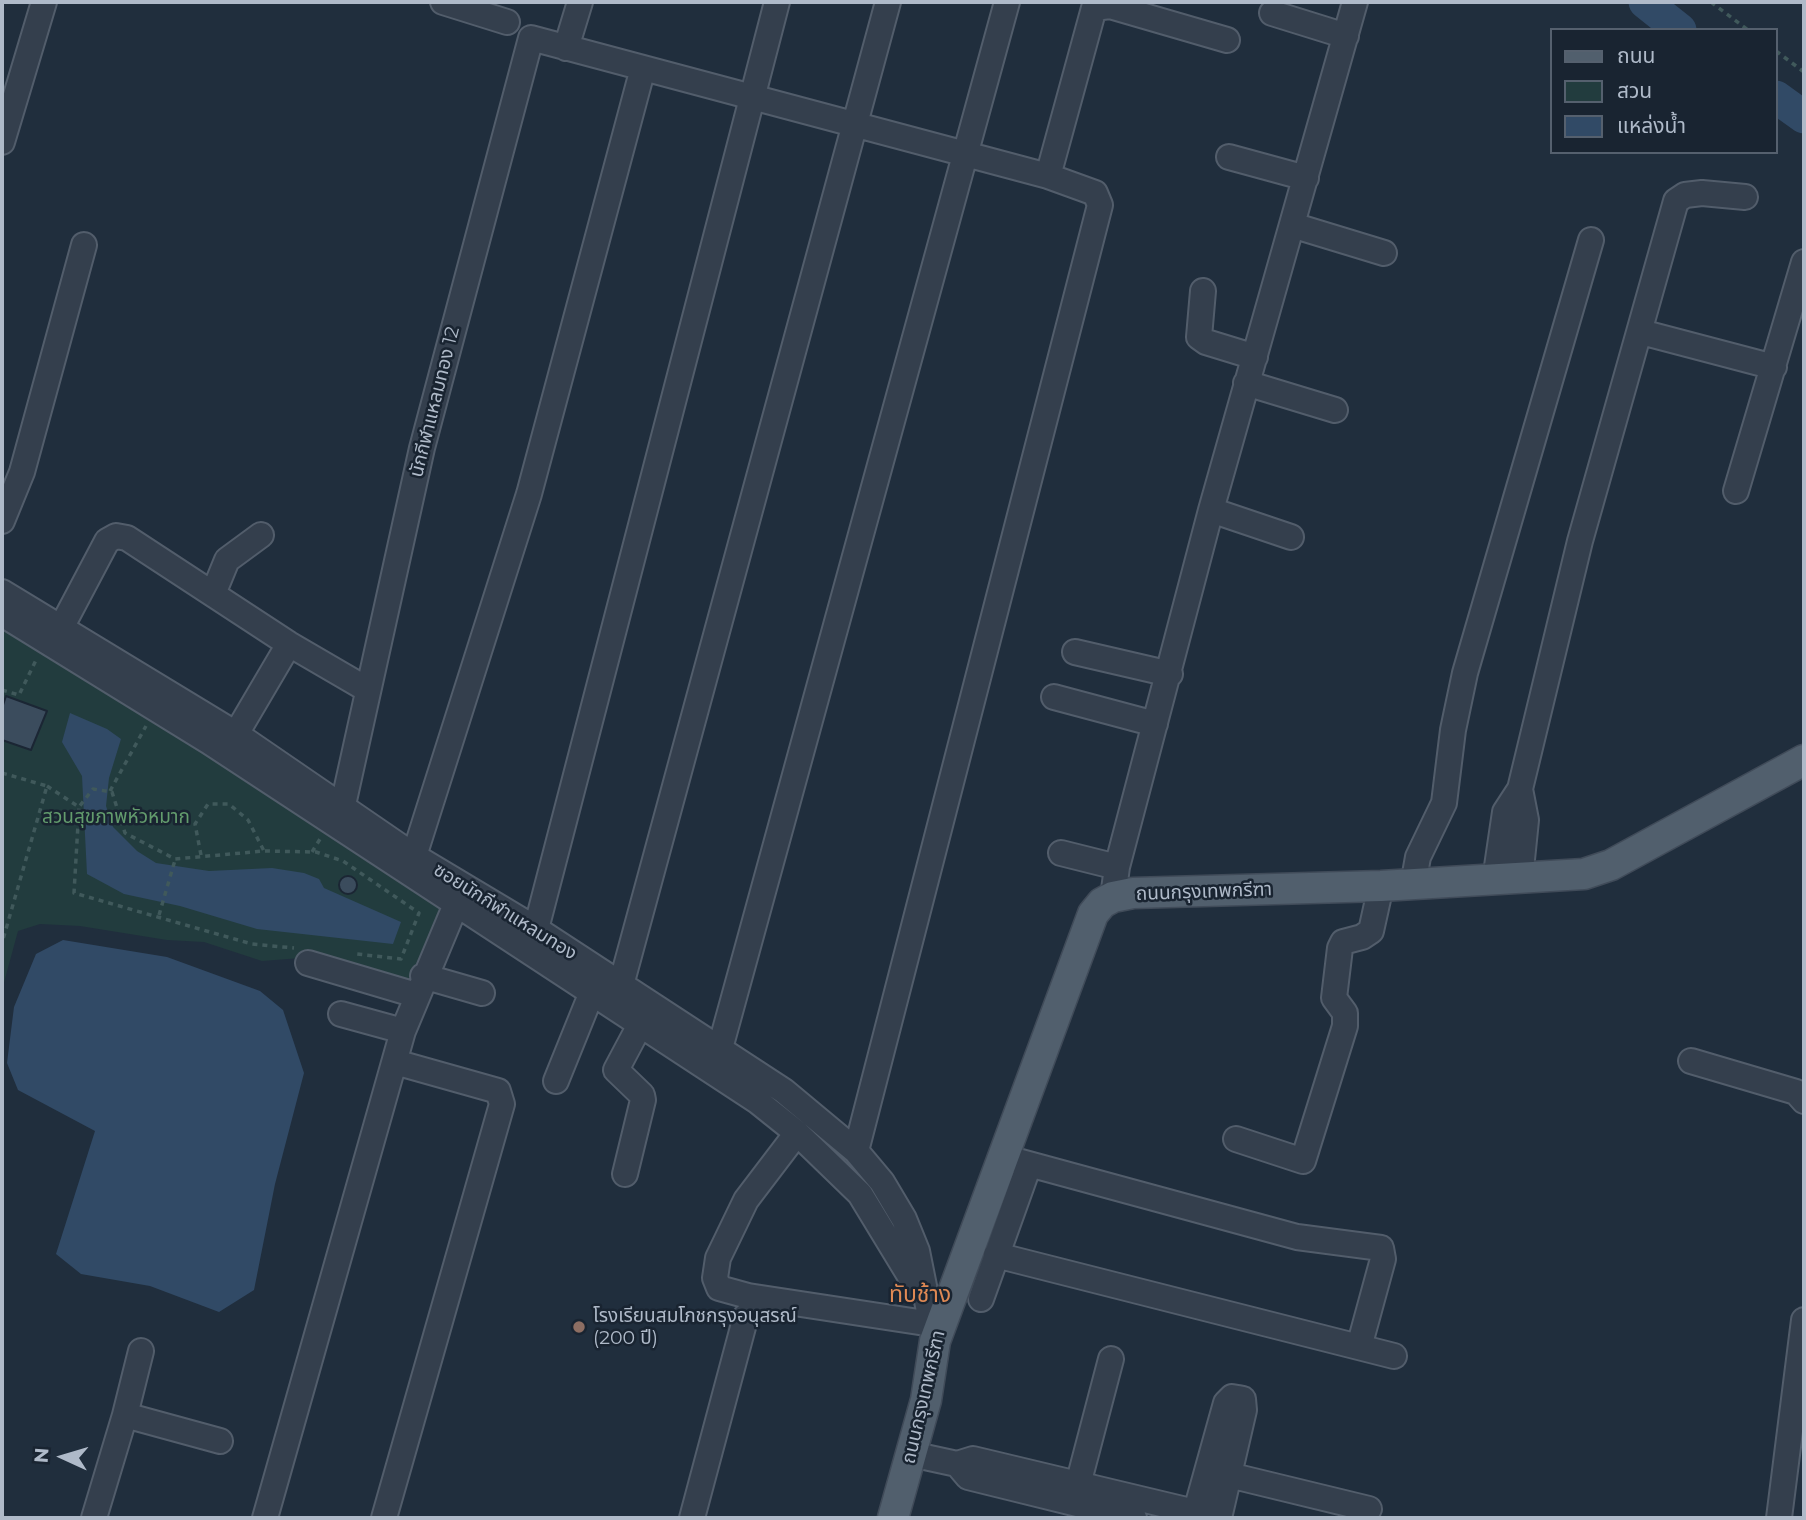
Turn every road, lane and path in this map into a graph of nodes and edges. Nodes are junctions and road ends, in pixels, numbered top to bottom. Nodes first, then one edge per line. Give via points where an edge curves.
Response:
1 (44, 2) edge
2 (443, 2) edge
3 (580, 2) edge
4 (776, 2) edge
5 (888, 2) edge
6 (1007, 2) edge
7 (1355, 2) edge
8 (1711, 2) edge
9 (507, 12) edge
10 (1272, 13) dead end
11 (1745, 28) edge
12 (1346, 36) junction
13 (531, 38) junction
14 (1227, 40) dead end
15 (566, 48) junction
16 (1778, 52) edge
17 (643, 68) junction
18 (1804, 72) edge
19 (751, 95) junction
20 (9, 96) edge
21 (854, 126) junction
22 (2, 142) edge
23 (965, 155) junction
24 (1229, 157) dead end
25 (1048, 176) junction
26 (1306, 178) junction
27 (1745, 197) dead end
28 (1292, 225) junction
29 (1591, 240) dead end
30 (84, 246) dead end
31 (1384, 253) dead end
32 (1804, 262) edge
33 (1203, 291) dead end
34 (1641, 332) junction
35 (1255, 357) junction
36 (1774, 367) junction
37 (1246, 383) junction
38 (1335, 410) dead end
39 (1736, 491) dead end
40 (1211, 510) junction
41 (2, 521) edge
42 (261, 535) dead end
43 (1291, 537) dead end
44 (2, 592) edge
45 (213, 594) junction
46 (2, 614) edge
47 (53, 634) junction
48 (289, 644) junction
49 (1075, 652) dead end
50 (1170, 674) junction
51 (2, 690) edge
52 (368, 690) junction
53 (1054, 697) dead end
54 (155, 708) junction
55 (1156, 724) junction
56 (236, 734) junction
57 (1804, 760) edge
58 (2, 773) edge
59 (47, 786) junction
60 (110, 791) junction
61 (80, 805) junction
62 (343, 805) junction
63 (264, 851) junction
64 (1061, 853) dead end
65 (201, 855) junction
66 (414, 856) junction
67 (174, 861) junction
68 (1117, 867) junction
69 (1507, 879) junction
70 (1413, 885) junction
71 (1381, 886) junction
72 (1113, 897) junction
73 (457, 902) junction
74 (159, 915) junction
75 (536, 929) junction
76 (2, 943) edge
77 (347, 953) dead end
78 (307, 956) joint
79 (621, 985) junction
80 (419, 986) junction
81 (592, 992) junction
82 (482, 993) dead end
83 (341, 1014) dead end
84 (641, 1023) junction
85 (403, 1031) junction
86 (717, 1059) junction
87 (1691, 1061) dead end
88 (395, 1062) junction
89 (556, 1081) dead end
90 (1804, 1101) edge
91 (797, 1133) junction
92 (1236, 1139) dead end
93 (856, 1151) junction
94 (1016, 1161) junction
95 (625, 1174) dead end
96 (996, 1255) junction
97 (981, 1299) dead end
98 (746, 1316) dead end
99 (1804, 1320) edge
100 (931, 1322) junction
101 (1359, 1347) junction
102 (141, 1351) dead end
103 (1394, 1356) dead end
104 (1111, 1359) dead end
105 (125, 1415) junction
106 (220, 1441) dead end
107 (911, 1454) junction
108 (1229, 1475) junction
109 (1076, 1493) junction
110 (1369, 1509) dead end
111 (1194, 1515) edge
112 (94, 1518) edge
113 (265, 1518) edge
114 (384, 1518) edge
115 (692, 1518) edge
116 (893, 1518) edge
117 (1134, 1518) edge
118 (1220, 1518) edge
119 (1779, 1518) edge

1 - 20 street
2 - 9 street
3 - 15 street
4 - 19 street
5 - 21 street
6 - 23 street
7 - 12 street
8 - 11 path
9 - 13 street
10 - 12 street
12 - 26 street
13 - 15 street
13 - 52 street, นักกีฬาแหลมทอง 12 via 422,449
14 - 25 street via 1110,6 1094,8
15 - 17 street
16 - 18 path
17 - 19 street
17 - 66 street via 529,494
19 - 21 street
19 - 75 street
20 - 22 street
21 - 23 street
21 - 79 street
23 - 25 street
23 - 86 street
24 - 26 street
25 - 93 street via 1095,192 1100,205
26 - 28 street
27 - 34 street via 1702,193 1676,201
28 - 31 street
28 - 35 street
29 - 70 street via 1465,673 1444,803 1418,857
30 - 41 street via 22,472
32 - 36 street
33 - 35 street via 1199,337
34 - 36 street
34 - 69 street via 1580,541 1520,789 1526,820
35 - 37 street
36 - 39 street
37 - 38 street
37 - 40 street
40 - 43 street
40 - 50 street
42 - 45 street via 228,560
44 - 47 street, ซอยนักกีฬาแหลมทอง
45 - 47 street via 143,547 116,536 107,541
45 - 48 street
46 - 47 street, ซอยนักกีฬาแหลมทอง
47 - 51 path via 19,695
47 - 54 street, ซอยนักกีฬาแหลมทอง
47 - 56 street, ซอยนักกีฬาแหลมทอง
48 - 52 street
48 - 56 street
49 - 50 street
50 - 55 street
52 - 62 street, นักกีฬาแหลมทอง 12
53 - 55 street
54 - 60 path
54 - 73 street, ซอยนักกีฬาแหลมทอง
55 - 68 street
56 - 62 street, ซอยนักกีฬาแหลมทอง
57 - 69 main road, ถนนกรุงเทพกรีฑา via 1611,865 1584,874
58 - 59 path
59 - 61 path
59 - 76 path
60 - 61 path via 93,789
60 - 67 path via 125,833
61 - 74 path via 74,893
62 - 66 street, ซอยนักกีฬาแหลมทอง
63 - 65 path
63 - 65 path via 248,820 229,804 208,804 195,824
63 - 77 path via 316,852 343,860 419,914 401,959
64 - 68 street
65 - 67 path
66 - 75 street, ซอยนักกีฬาแหลมทอง
67 - 74 path
68 - 72 street
69 - 70 main road, ถนนกรุงเทพกรีฑา
70 - 71 main road, ถนนกรุงเทพกรีฑา
71 - 72 main road, ถนนกรุงเทพกรีฑา
71 - 92 street via 1371,931 1340,948 1334,998 1345,1013 1345,1026 1303,1161
72 - 94 main road, ถนนกรุงเทพกรีฑา via 1093,914
73 - 80 street
73 - 81 street, ซอยนักกีฬาแหลมทอง
74 - 78 path
75 - 79 street, ซอยนักกีฬาแหลมทอง
78 - 80 street
79 - 86 street, ซอยนักกีฬาแหลมทอง
80 - 82 street
80 - 85 street
81 - 84 street, ซอยนักกีฬาแหลมทอง
81 - 89 street
83 - 85 street
84 - 86 street, ซอยนักกีฬาแหลมทอง
84 - 95 street via 615,1070 643,1100
85 - 88 street
86 - 91 street, ซอยนักกีฬาแหลมทอง
86 - 93 street, ซอยนักกีฬาแหลมทอง via 784,1091
87 - 90 street via 1796,1092
88 - 113 street
88 - 114 street via 498,1091 502,1104
91 - 100 street, ซอยนักกีฬาแหลมทอง via 860,1194
91 - 100 street via 746,1200 718,1258 719,1288
93 - 100 street, ซอยนักกีฬาแหลมทอง via 904,1219 917,1251
94 - 96 street
94 - 100 main road, ถนนกรุงเทพกรีฑา
94 - 101 street via 1297,1237 1381,1248 1383,1259
96 - 97 street
96 - 101 street
98 - 115 street
99 - 119 street
100 - 107 main road, ถนนกรุงเทพกรีฑา via 926,1400
101 - 103 street
102 - 105 street
104 - 109 street
105 - 106 street
105 - 112 street
107 - 109 street via 957,1464 973,1459
107 - 116 main road, ถนนกรุงเทพกรีฑา
108 - 110 street
108 - 111 street via 1244,1410 1243,1399 1238,1398 1226,1403
108 - 118 street
109 - 111 street
109 - 117 street
111 - 118 street

